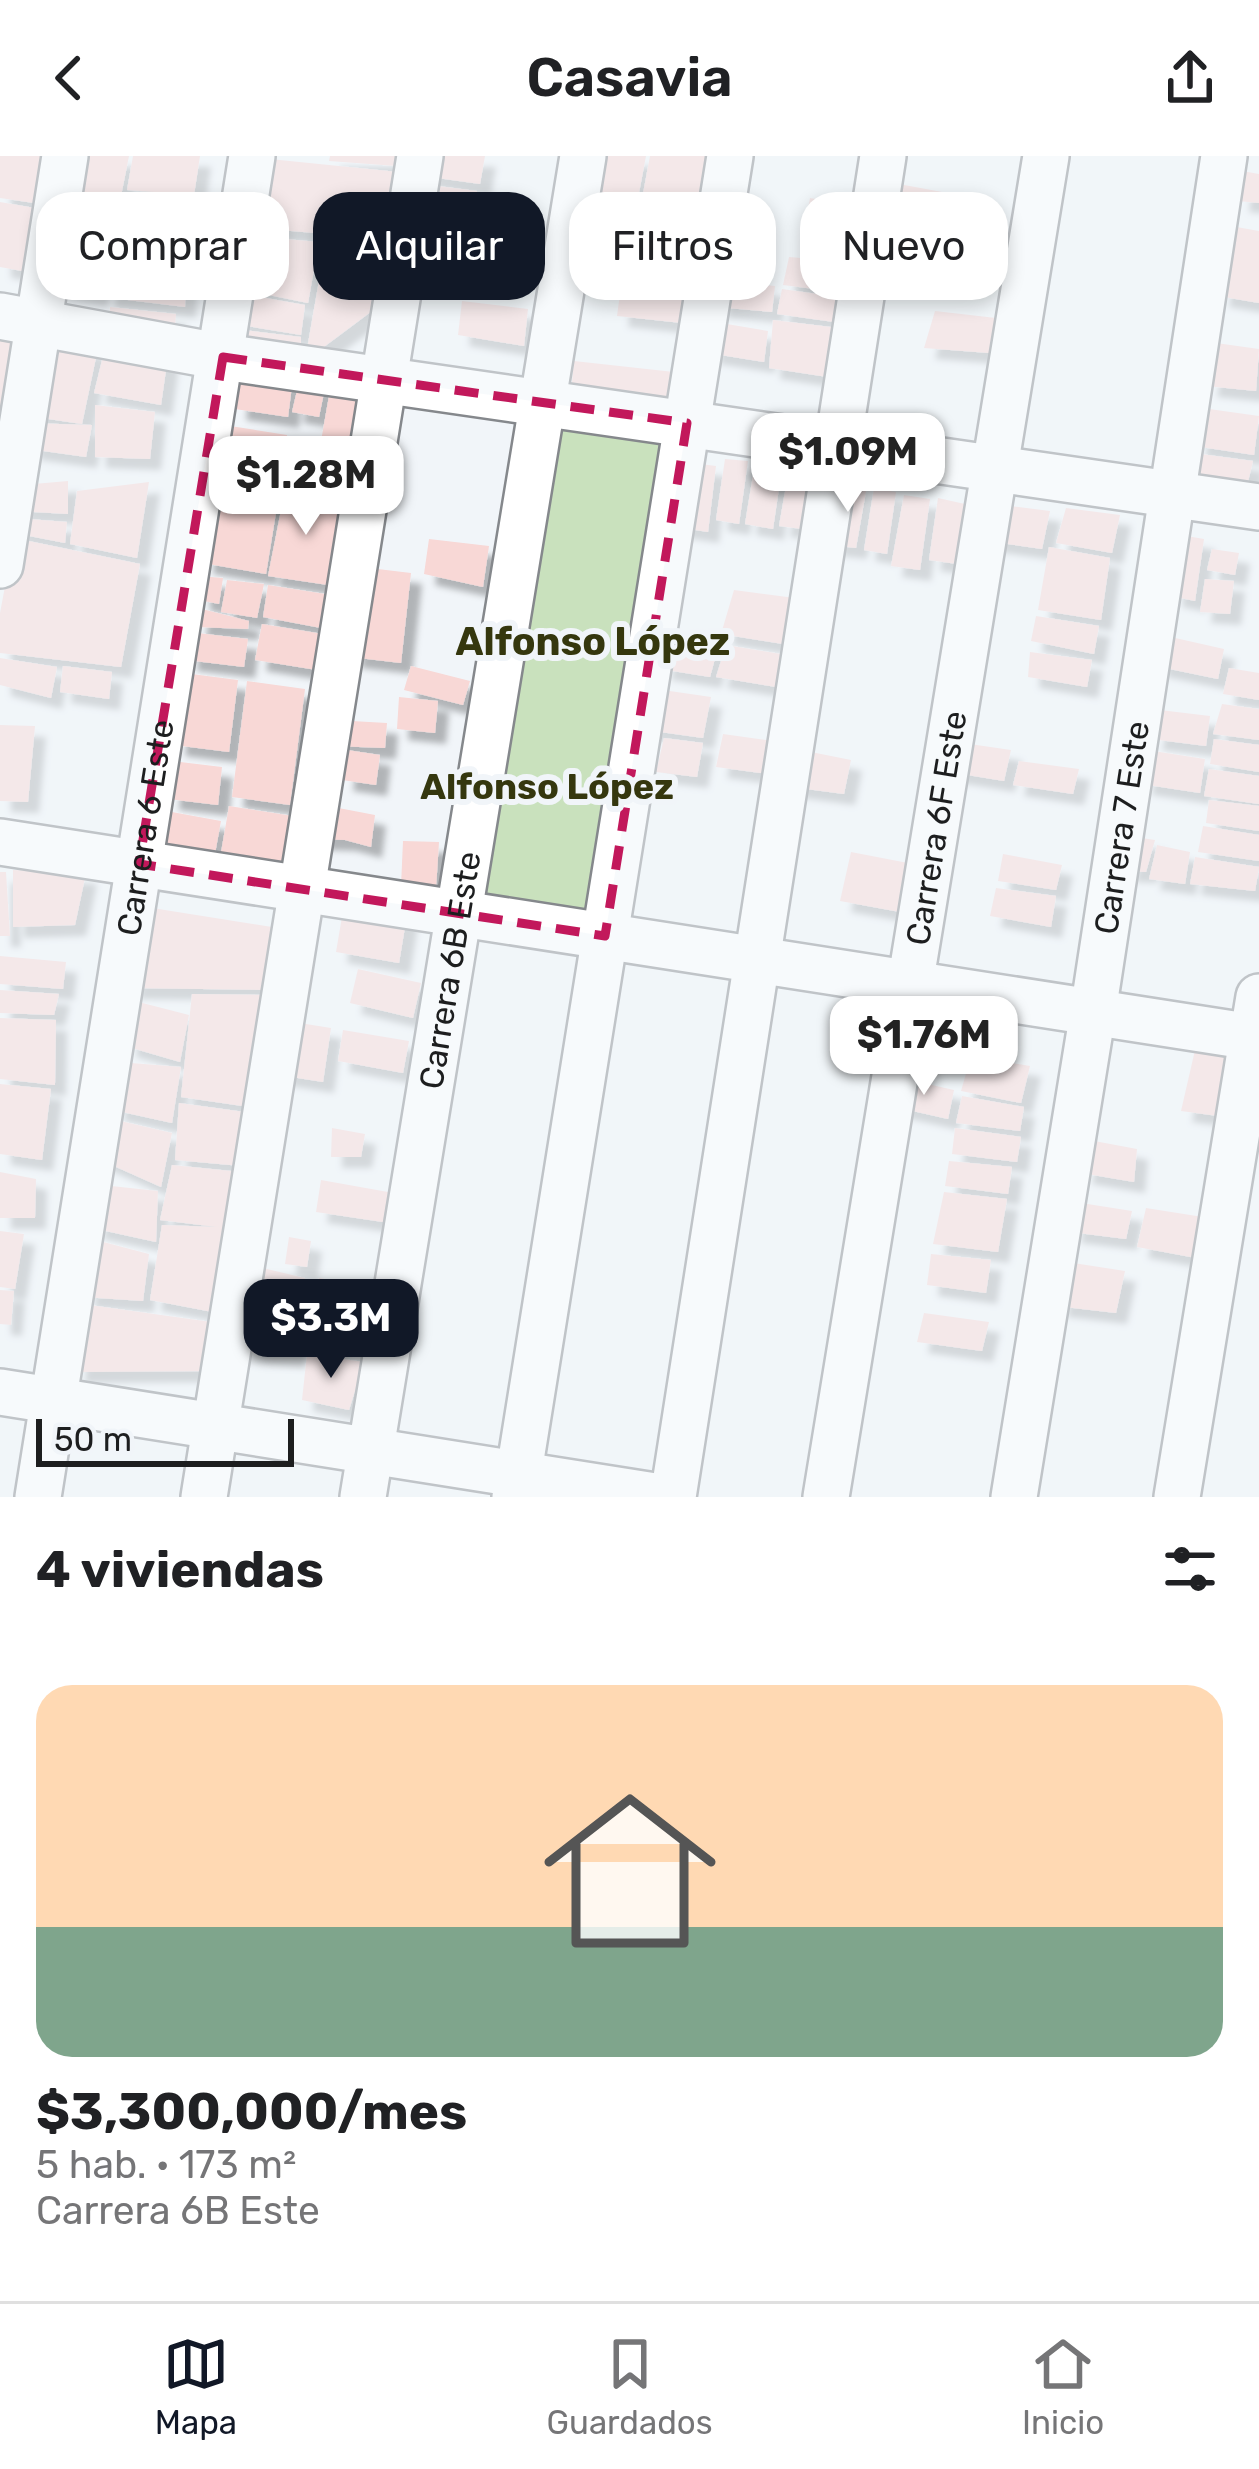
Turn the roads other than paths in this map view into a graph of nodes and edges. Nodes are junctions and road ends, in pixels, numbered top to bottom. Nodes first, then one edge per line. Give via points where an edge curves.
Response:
1 (65, 156) edge
2 (252, 156) edge
3 (420, 156) edge
4 (583, 156) edge
5 (730, 156) edge
6 (883, 156) edge
7 (1046, 156) edge
8 (1224, 156) edge
9 (19, 320) edge
10 (223, 357) junction
11 (384, 380) junction
12 (542, 403) junction
13 (687, 423) junction
14 (838, 445) junction
15 (995, 467) junction
16 (1171, 492) junction
17 (1259, 507) edge
18 (0, 566) edge
19 (0, 842) edge
20 (139, 864) junction
21 (302, 889) junction
22 (459, 914) junction
23 (605, 936) junction
24 (757, 960) junction
25 (910, 983) junction
26 (1094, 1012) junction
27 (1257, 1024) edge
28 (0, 1392) edge
29 (53, 1401) junction
30 (216, 1426) junction
31 (371, 1451) junction
32 (517, 1486) edge
33 (38, 1497) edge
34 (204, 1497) edge
35 (363, 1497) edge
36 (661, 1497) edge
37 (673, 1497) edge
38 (826, 1497) edge
39 (1014, 1497) edge
40 (1177, 1497) edge

1 - 9 street
2 - 10 street, Carrera 6 Este
3 - 11 street
4 - 12 street, Carrera 6B Este
5 - 13 street
6 - 14 street
7 - 15 street, Carrera 6F Este
8 - 16 street, Carrera 7 Este
9 - 10 street
9 - 18 street
10 - 11 street
10 - 20 street, Carrera 6 Este
11 - 12 street
11 - 21 street
12 - 13 street
12 - 22 street, Carrera 6B Este
13 - 14 street
13 - 23 street
14 - 15 street
14 - 24 street
15 - 16 street
15 - 25 street, Carrera 6F Este
16 - 17 street
16 - 26 street, Carrera 7 Este
19 - 20 street
20 - 21 street
20 - 29 street, Carrera 6 Este
21 - 22 street
21 - 30 street
22 - 23 street
22 - 31 street, Carrera 6B Este
23 - 24 street
23 - 32 street
24 - 25 street
24 - 37 street
25 - 26 street
25 - 38 street, Carrera 6F Este
26 - 27 street
26 - 39 street, Carrera 7 Este
27 - 40 street
28 - 29 street
29 - 30 street
29 - 33 street, Carrera 6 Este
30 - 31 street
30 - 34 street
31 - 32 street
31 - 35 street, Carrera 6B Este
32 - 36 street

